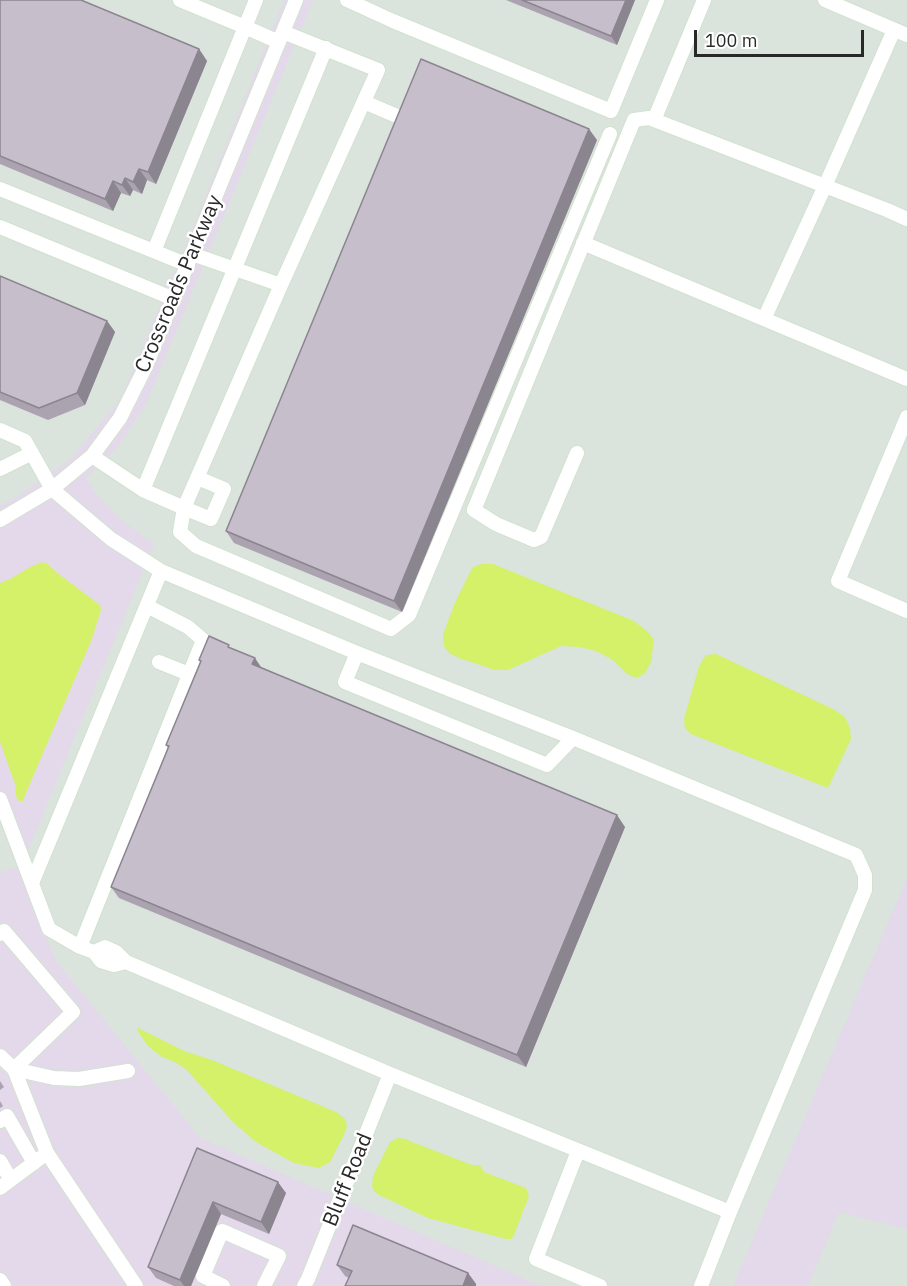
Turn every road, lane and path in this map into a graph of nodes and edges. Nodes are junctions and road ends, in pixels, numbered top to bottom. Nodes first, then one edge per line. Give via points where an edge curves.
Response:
1 (180, 0) edge
2 (256, 0) edge
3 (296, 0) edge
4 (347, 0) edge
5 (657, 0) edge
6 (704, 0) edge
7 (825, 0) edge
8 (245, 27) junction
9 (901, 33) edge
10 (281, 37) junction
11 (326, 48) junction
12 (363, 102) junction
13 (404, 119) edge
14 (654, 120) junction
15 (610, 134) dead end
16 (825, 186) junction
17 (0, 189) edge
18 (907, 219) edge
19 (0, 227) edge
20 (583, 243) junction
21 (154, 251) junction
22 (190, 260) junction
23 (234, 270) junction
24 (282, 285) junction
25 (174, 299) junction
26 (765, 319) junction
27 (907, 379) edge
28 (907, 417) edge
29 (0, 430) edge
30 (32, 453) junction
31 (577, 453) dead end
32 (92, 456) junction
33 (0, 469) edge
34 (198, 478) junction
35 (52, 489) junction
36 (143, 490) junction
37 (184, 508) junction
38 (0, 520) edge
39 (161, 571) junction
40 (147, 606) junction
41 (907, 611) edge
42 (357, 653) junction
43 (159, 662) dead end
44 (189, 674) junction
45 (573, 738) junction
46 (0, 799) edge
47 (32, 883) junction
48 (0, 934) edge
49 (80, 946) junction
50 (0, 1056) edge
51 (14, 1069) junction
52 (128, 1071) dead end
53 (390, 1074) junction
54 (0, 1121) edge
55 (578, 1151) junction
56 (47, 1153) junction
57 (0, 1161) edge
58 (34, 1163) junction
59 (6, 1184) edge
60 (730, 1212) junction
61 (0, 1280) edge
62 (4, 1286) edge
63 (135, 1286) edge
64 (223, 1286) edge
65 (264, 1286) edge
66 (304, 1286) edge
67 (600, 1286) edge
68 (701, 1286) edge

1 - 8 street
2 - 8 street
3 - 10 street, Crossroads Parkway
4 - 5 street via 610,111
6 - 14 street
7 - 9 street
8 - 10 street
8 - 21 street
9 - 16 street
10 - 11 street
10 - 22 street, Crossroads Parkway
11 - 12 street via 378,70
11 - 23 street
12 - 13 street
12 - 24 street
14 - 16 street
14 - 20 street via 634,120
15 - 37 street via 409,615 391,629 196,546 180,532
16 - 18 street
16 - 26 street
17 - 21 street
19 - 25 street
20 - 26 street
20 - 31 street via 474,510 534,540 541,537
21 - 22 street
22 - 23 street
22 - 25 street, Crossroads Parkway
23 - 24 street
23 - 36 street
24 - 34 street
25 - 32 street, Crossroads Parkway via 120,418
26 - 27 street
28 - 41 street via 838,581
29 - 30 street via 25,441
30 - 33 street
30 - 35 street
32 - 35 street, Crossroads Parkway
32 - 36 street
34 - 37 street
34 - 37 street via 229,491 211,519
35 - 38 street, Crossroads Parkway
35 - 39 street via 111,539
36 - 37 street
39 - 40 street
39 - 42 street
40 - 44 street via 188,627 202,640
40 - 47 street
42 - 45 street
42 - 45 street via 345,682 547,765
43 - 44 street
44 - 49 street
45 - 60 street via 856,855 865,875 865,890
46 - 47 street
47 - 49 street via 49,929
48 - 51 street via 4,932 73,1012
49 - 53 street via 94,951 101,961 114,965 126,962
50 - 51 street
51 - 52 street via 54,1078
51 - 56 street
53 - 55 street
53 - 66 street, Bluff Road
54 - 58 street via 7,1116
55 - 60 street
55 - 67 street via 536,1259
56 - 58 street
56 - 63 street
57 - 59 street
58 - 59 street
60 - 68 street
61 - 62 street
64 - 65 street via 203,1276 222,1231 279,1256

